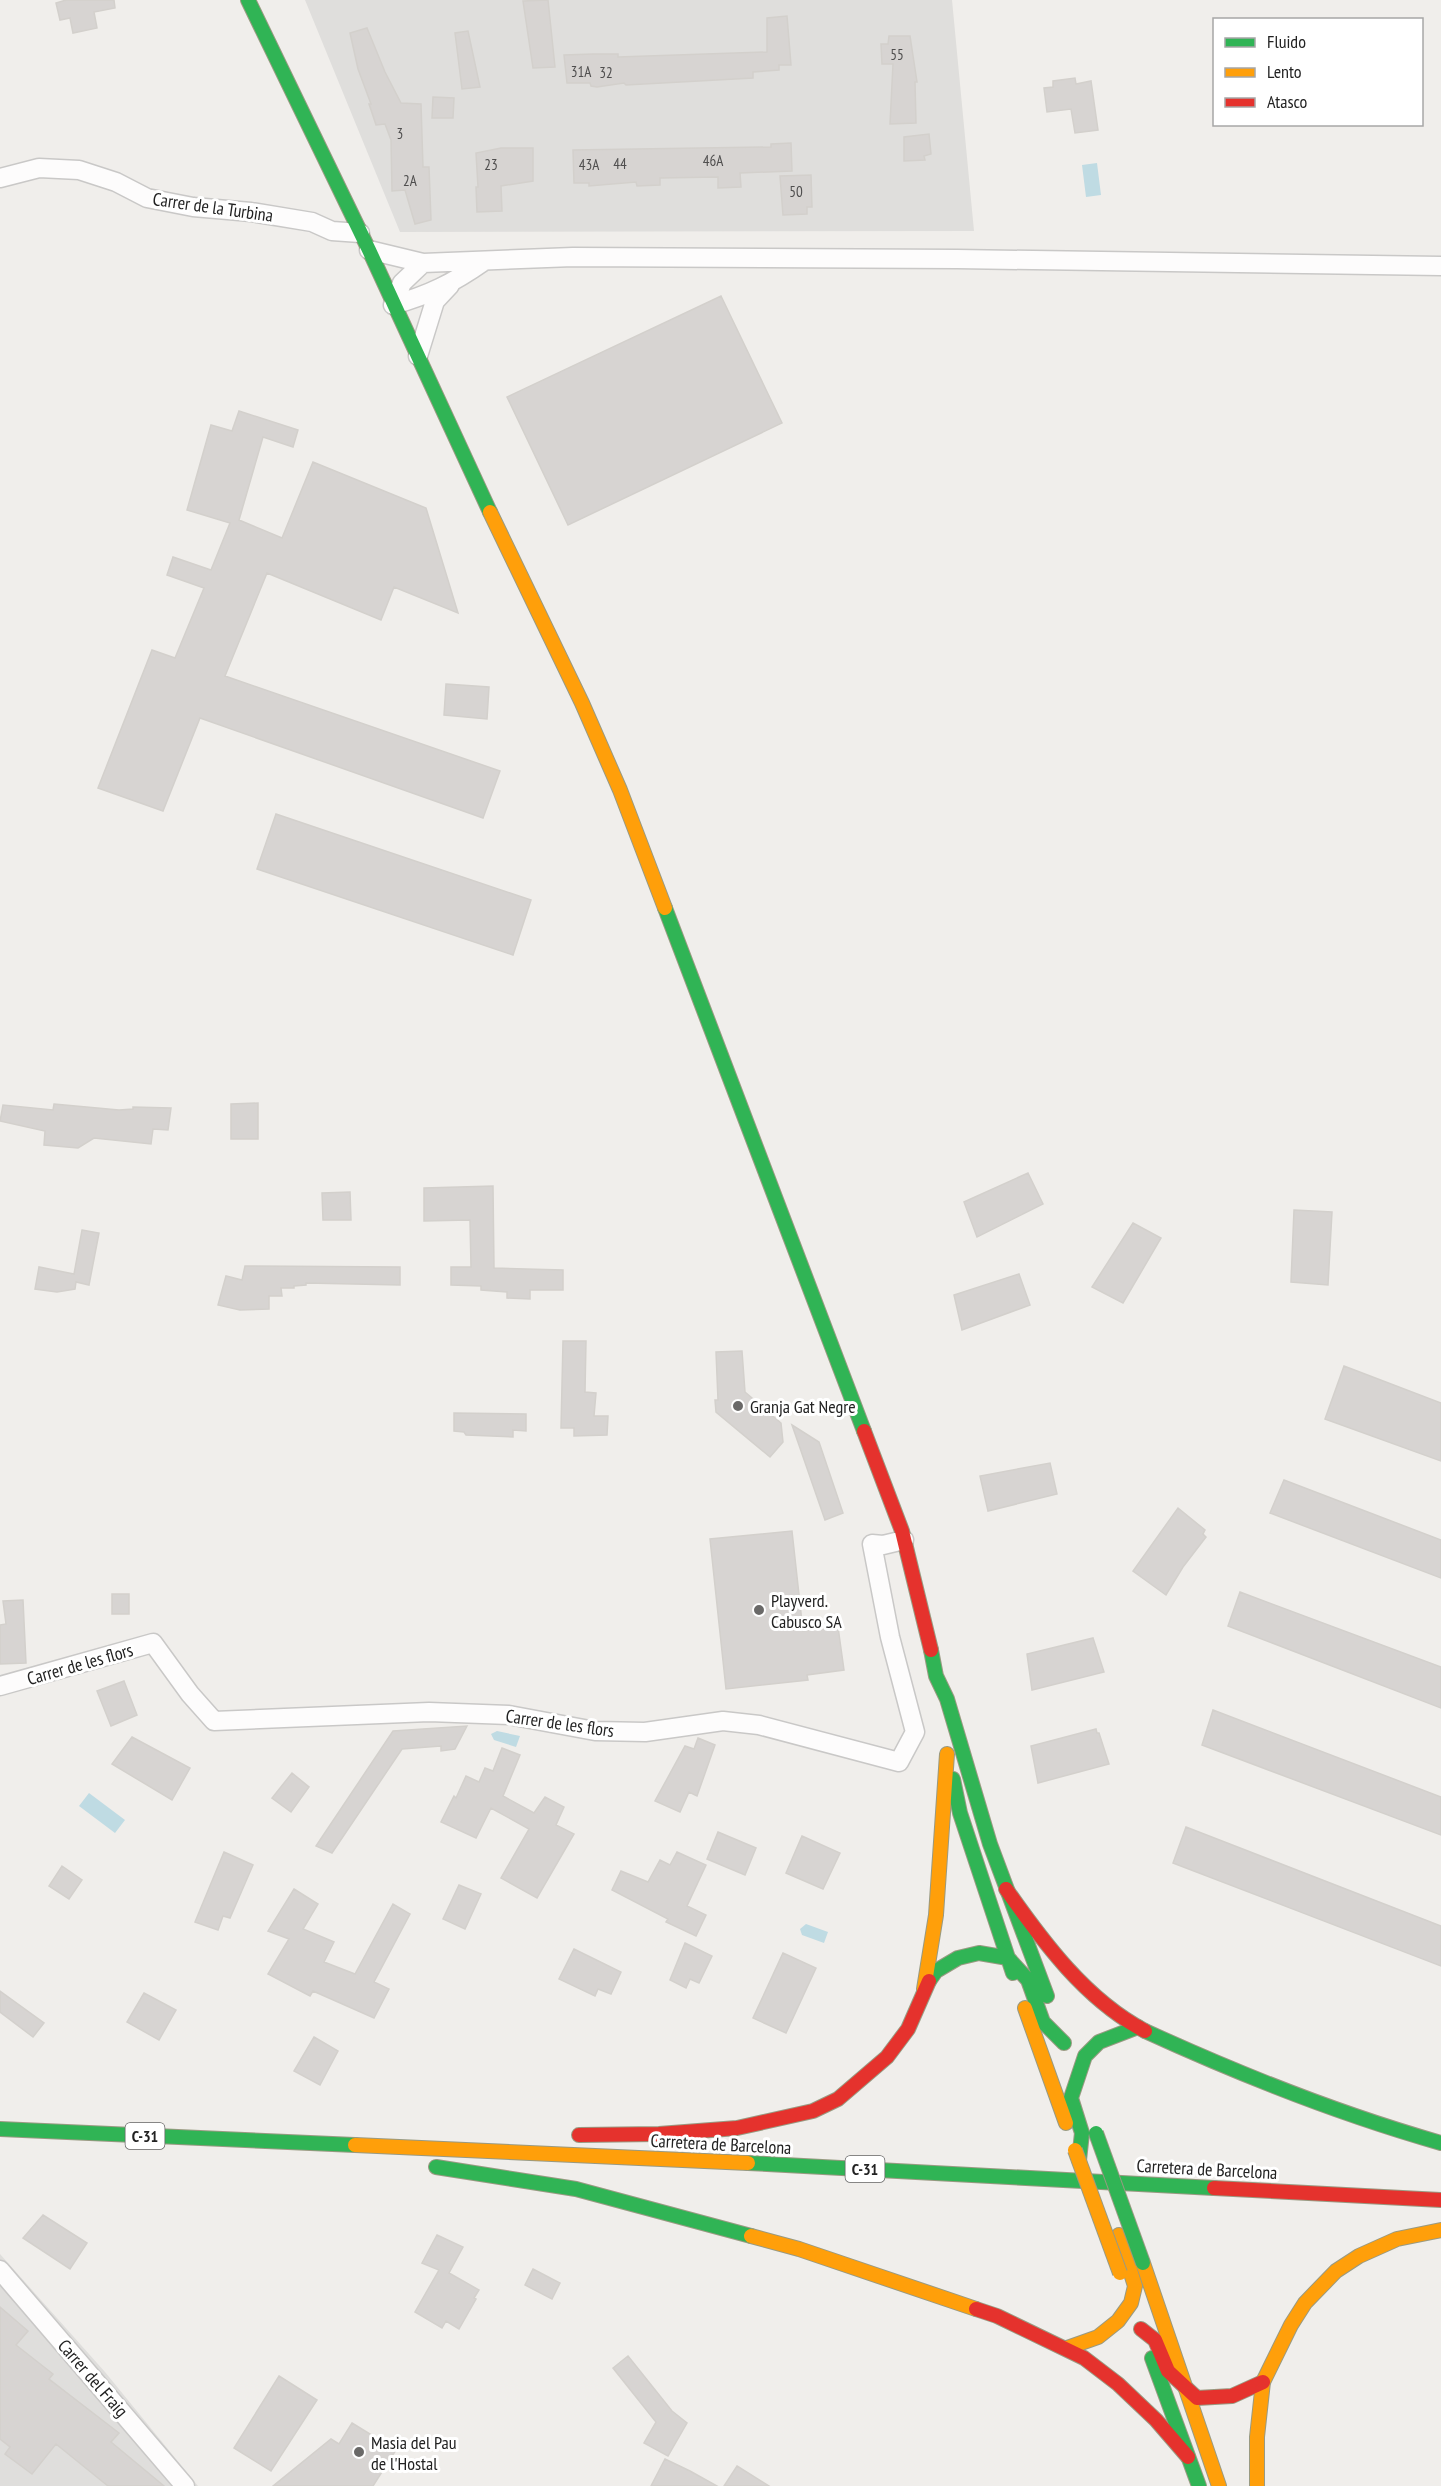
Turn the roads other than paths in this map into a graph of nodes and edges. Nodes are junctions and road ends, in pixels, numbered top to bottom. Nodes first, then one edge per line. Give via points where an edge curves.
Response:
1 (248, 0) edge
2 (0, 178) edge
3 (360, 233) junction
4 (369, 250) junction
5 (483, 262) junction
6 (423, 263) junction
7 (1441, 266) edge
8 (450, 284) junction
9 (393, 305) junction
10 (418, 356) junction
11 (904, 1540) junction
12 (936, 1676) junction
13 (0, 1686) edge
14 (947, 1754) junction
15 (1006, 1889) junction
16 (1008, 1958) junction
17 (924, 1989) junction
18 (1138, 2027) junction
19 (1067, 2052) junction
20 (1077, 2080) junction
21 (0, 2129) edge
22 (569, 2135) dead end
23 (485, 2137) dead end
24 (290, 2142) junction
25 (1441, 2143) edge
26 (1077, 2155) junction
27 (405, 2161) dead end
28 (428, 2165) dead end
29 (1441, 2200) edge
30 (1121, 2203) junction
31 (1441, 2230) edge
32 (0, 2270) edge
33 (1131, 2303) junction
34 (1141, 2329) junction
35 (1067, 2348) junction
36 (1263, 2382) junction
37 (1186, 2388) junction
38 (1188, 2457) junction
39 (185, 2486) edge
40 (1199, 2486) edge
41 (1219, 2486) edge
42 (1257, 2486) edge

1 - 3 main road
2 - 3 street, Carrer de la Turbina via 39,168 79,170 147,198 312,222 332,231
3 - 4 main road
4 - 6 street
4 - 9 main road
5 - 6 street
5 - 7 street via 573,257
5 - 8 street
6 - 9 street via 402,283
8 - 9 street
8 - 10 street via 435,301
9 - 10 main road
10 - 11 main road via 620,790
11 - 12 main road
11 - 13 street, Carrer de les flors via 872,1544 890,1637 915,1732 899,1762 759,1725 723,1721 645,1732 595,1731 508,1715 429,1712 214,1721 153,1643
12 - 14 main road via 933,1688
12 - 15 main road via 947,1699
14 - 16 main road via 960,1813
14 - 17 main road via 937,1905
15 - 18 main road via 1064,1964
15 - 19 main road
16 - 17 main road via 979,1953 958,1958 936,1971
16 - 19 main road via 1028,1980 1044,2022
16 - 26 main road
17 - 22 main road via 908,2029 887,2056 838,2099 813,2111 737,2128
18 - 20 main road via 1099,2042 1086,2056
18 - 25 main road via 1262,2083 1392,2130
19 - 20 main road
20 - 26 main road via 1071,2097 1082,2133
20 - 30 main road, bridge
21 - 24 main road, Carretera de Barcelona / C-31
23 - 24 main road
24 - 27 main road
24 - 29 main road, Carretera de Barcelona / C-31
26 - 33 main road, bridge
28 - 35 main road via 576,2189 799,2249 997,2316
30 - 33 main road via 1119,2238 1135,2286
30 - 37 main road, bridge
31 - 36 main road via 1397,2239 1336,2271 1305,2303
32 - 39 street, Carrer del Fraig
33 - 34 main road
33 - 35 main road via 1118,2321 1098,2337
34 - 37 main road via 1155,2340 1168,2371
34 - 38 main road
35 - 38 main road via 1118,2384
36 - 37 main road via 1227,2399 1197,2398
36 - 42 main road
37 - 41 main road
38 - 40 main road

